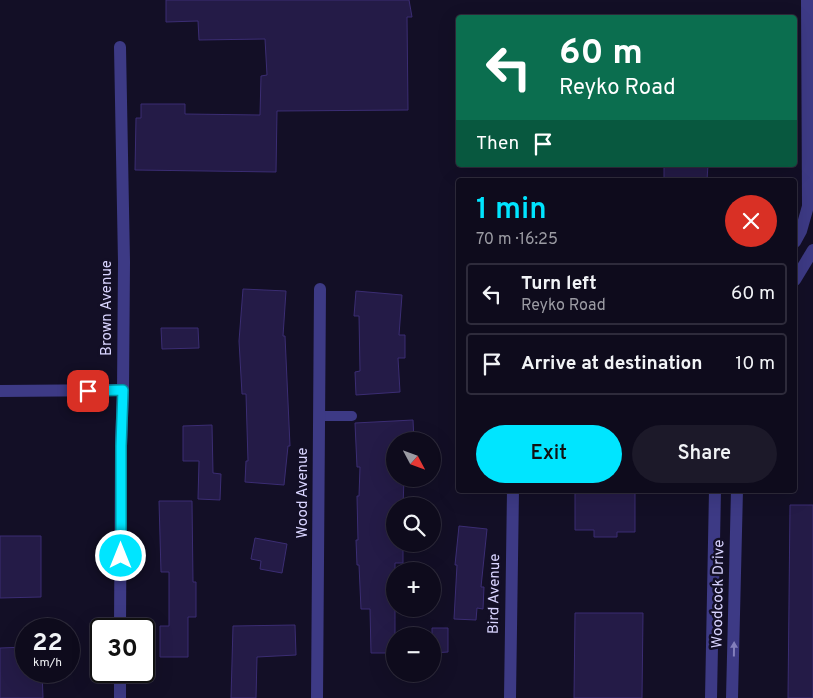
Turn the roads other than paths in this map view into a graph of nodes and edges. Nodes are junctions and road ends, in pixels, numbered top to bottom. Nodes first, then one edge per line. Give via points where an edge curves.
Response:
1 (807, 0) edge
2 (120, 47) dead end
3 (797, 238) edge
4 (813, 250) edge
5 (797, 277) edge
6 (320, 289) dead end
7 (123, 390) junction
8 (0, 391) edge
9 (319, 416) junction
10 (352, 416) dead end
11 (514, 493) edge
12 (714, 493) edge
13 (737, 493) edge
14 (120, 618) edge
15 (120, 683) edge
16 (120, 698) edge
17 (318, 698) edge
18 (510, 698) edge
19 (711, 698) edge
20 (732, 698) edge

1 - 3 street via 808,206
2 - 7 street, Brown Avenue
4 - 5 street
6 - 9 street, Wood Avenue
7 - 8 street
7 - 14 street, Brown Avenue
9 - 10 lane
9 - 17 street, Wood Avenue
11 - 18 street, Bird Avenue
12 - 19 street, Woodcock Drive
20 -> 13 street, Woodcock Drive
15 - 16 street

